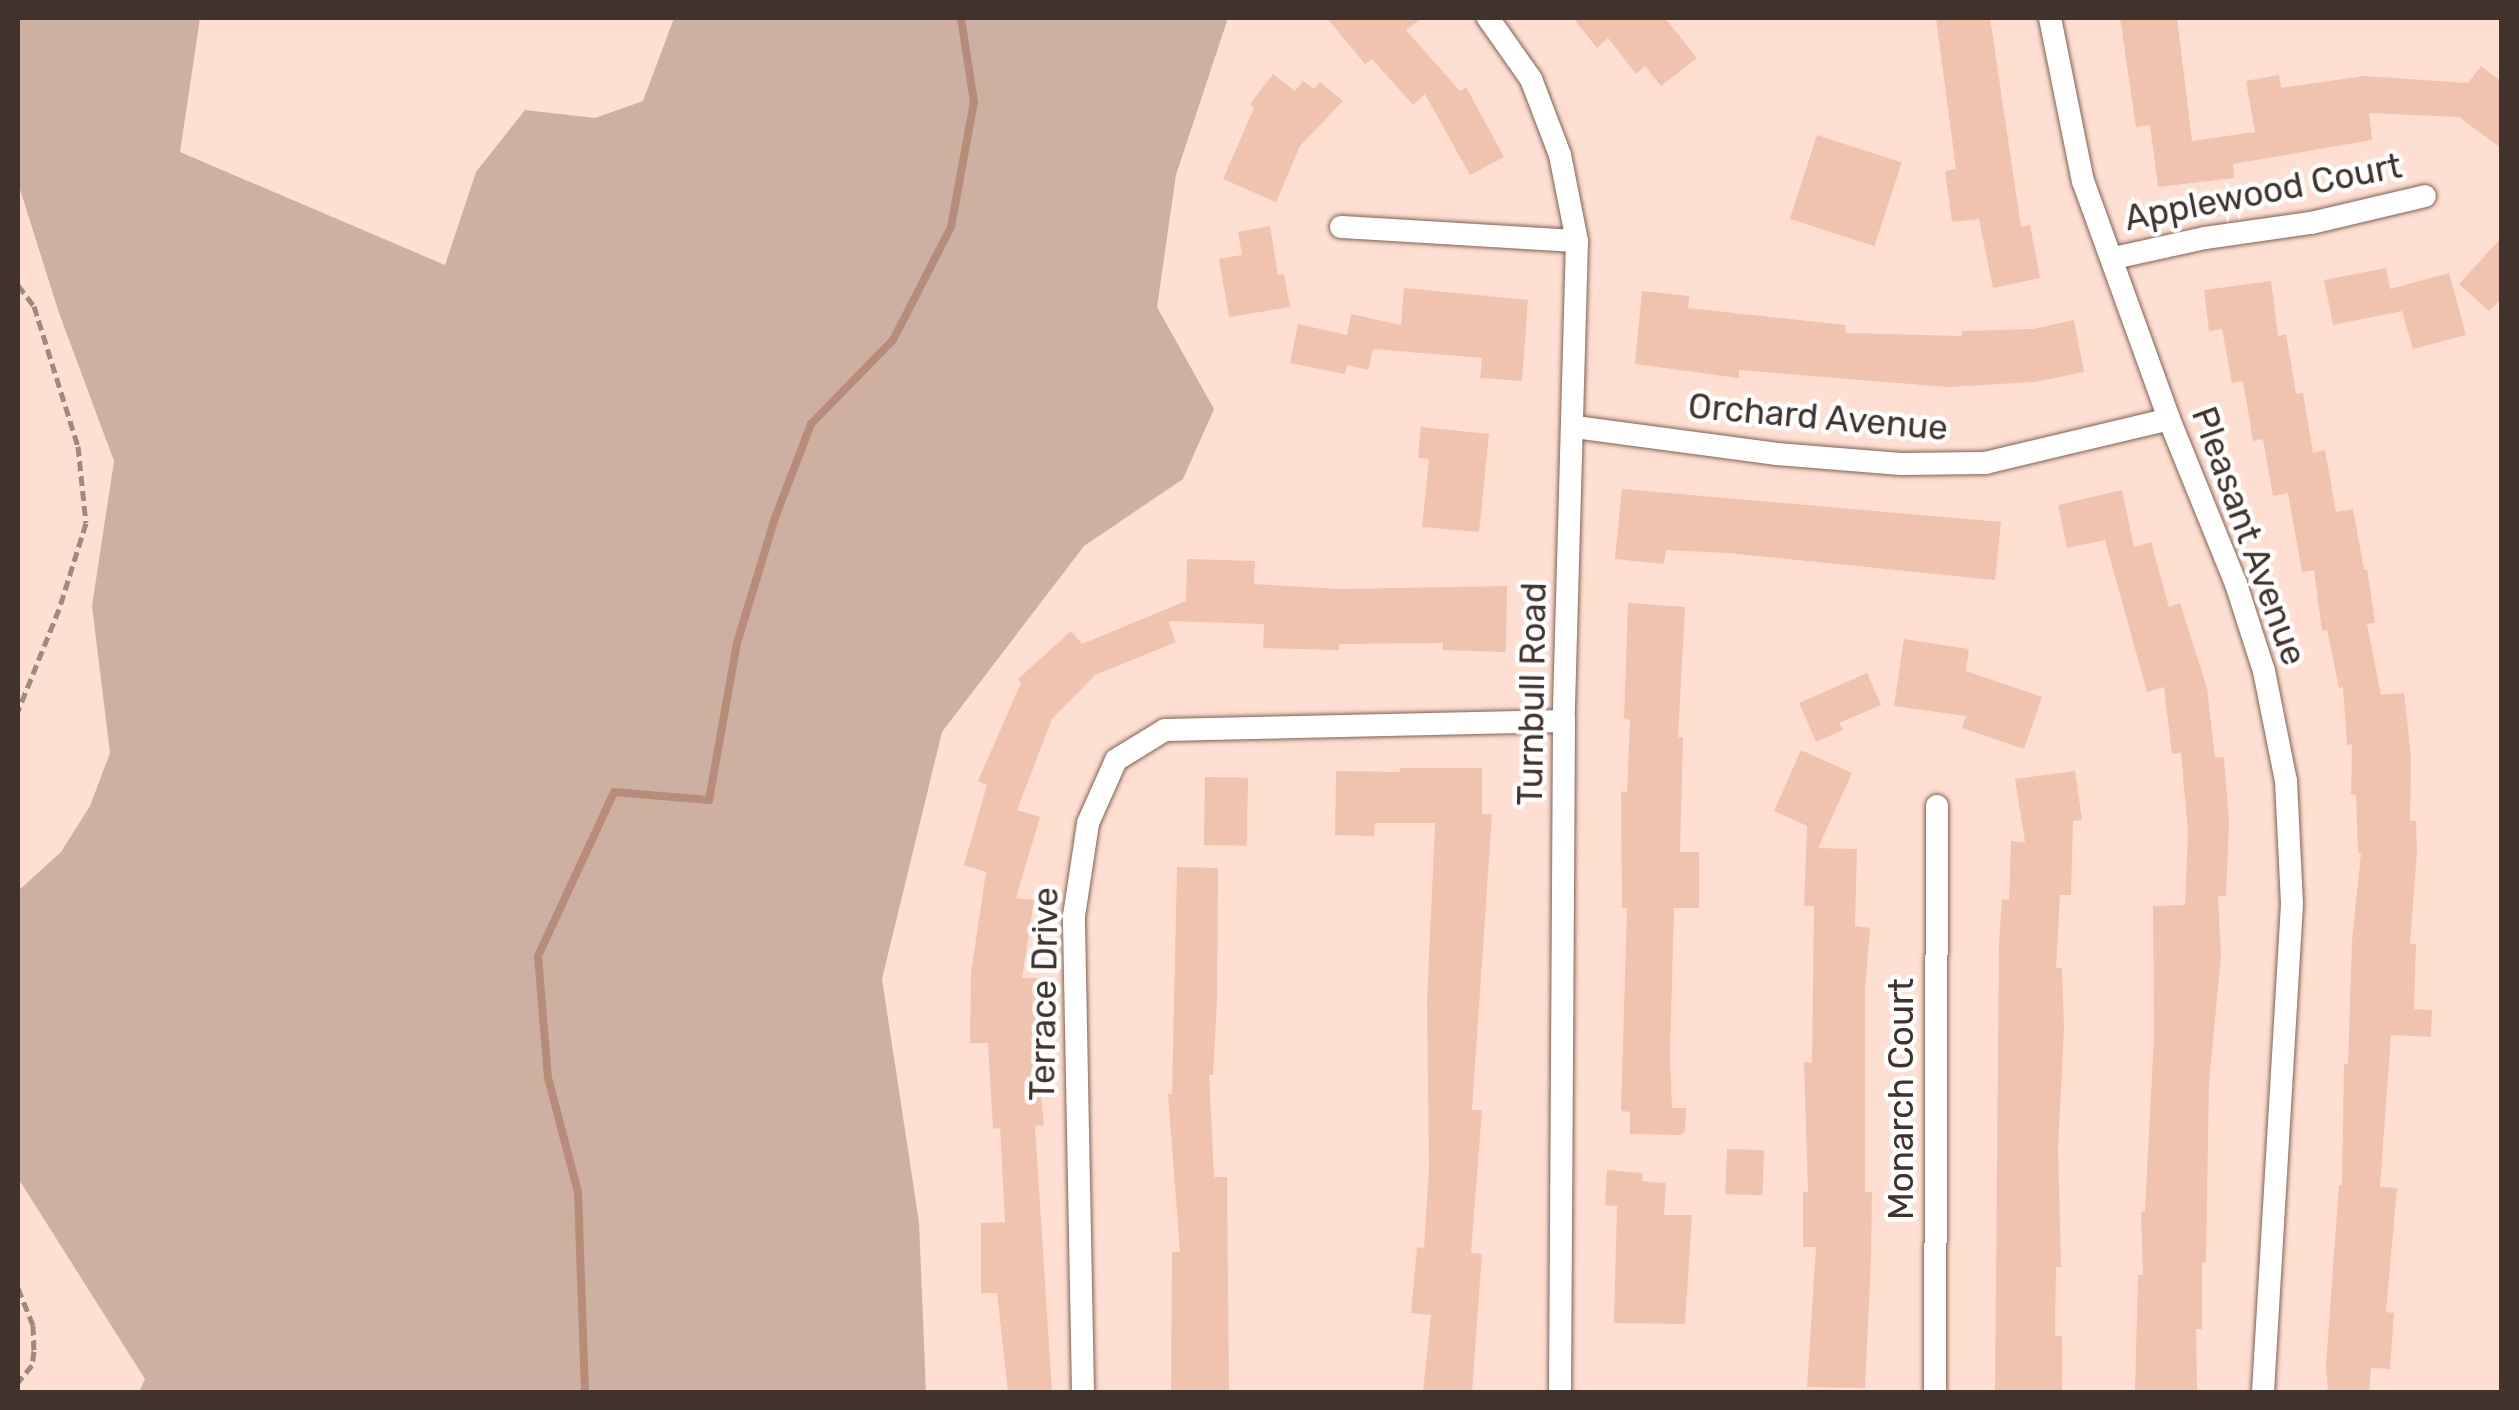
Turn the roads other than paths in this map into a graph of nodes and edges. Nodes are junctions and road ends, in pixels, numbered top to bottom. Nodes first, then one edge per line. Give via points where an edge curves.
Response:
1 (1488, 18) edge
2 (2050, 18) edge
3 (2425, 196) dead end
4 (1341, 226) dead end
5 (1577, 241) junction
6 (2114, 258) junction
7 (2169, 419) junction
8 (1576, 427) junction
9 (1564, 720) junction
10 (1937, 806) dead end
11 (1083, 1392) edge
12 (1560, 1392) edge
13 (1935, 1392) edge
14 (2263, 1392) edge

1 - 5 street, Turnbull Road via 1531,79 1560,154
2 - 6 street, Pleasant Avenue via 2083,181
3 - 6 street, Applewood Court via 2311,224
4 - 5 street
5 - 8 street, Turnbull Road
6 - 7 street, Pleasant Avenue
7 - 8 street, Orchard Avenue via 1985,463 1777,454
7 - 14 street, Pleasant Avenue via 2230,566 2264,671 2286,781 2292,904
8 - 9 street, Turnbull Road
9 - 11 street, Terrace Drive via 1165,730 1116,760 1088,822 1074,916
9 - 12 street, Turnbull Road
10 - 13 street, Monarch Court

